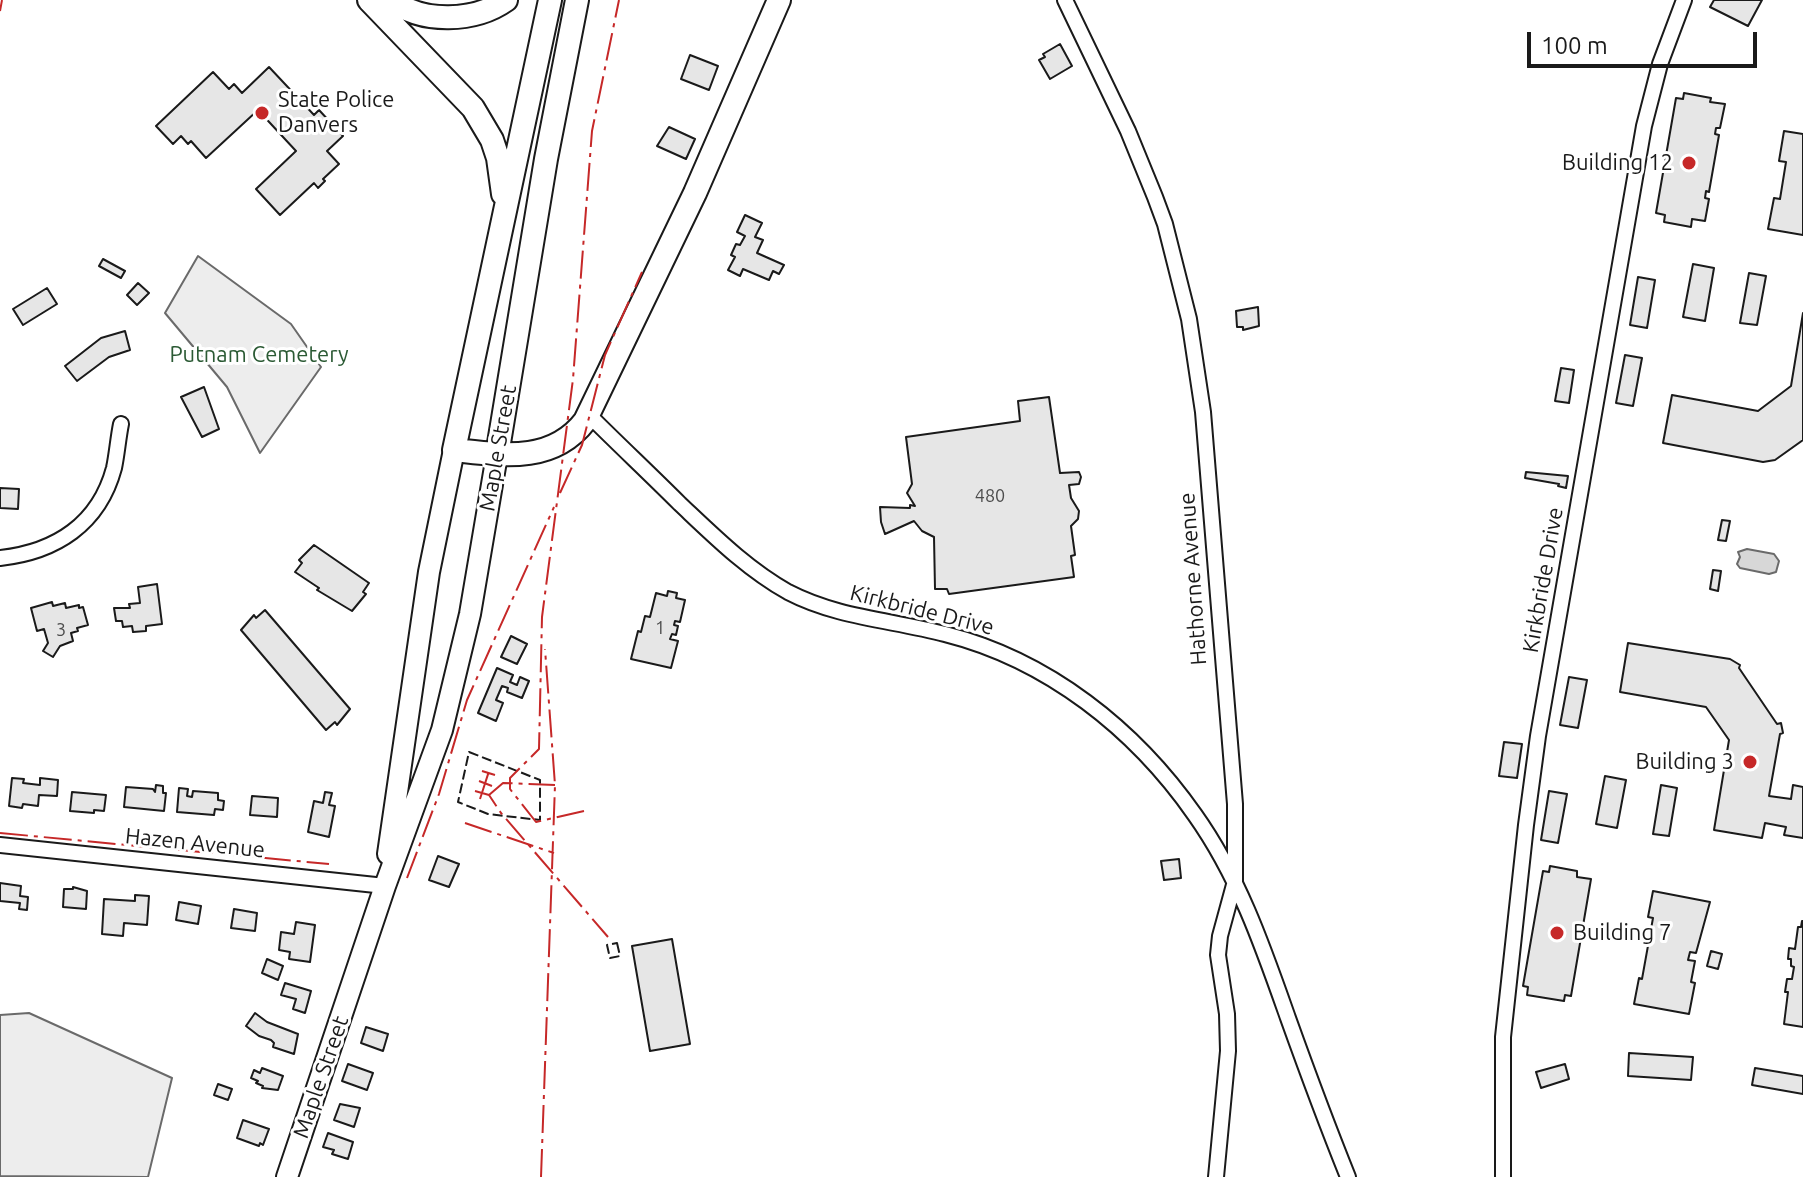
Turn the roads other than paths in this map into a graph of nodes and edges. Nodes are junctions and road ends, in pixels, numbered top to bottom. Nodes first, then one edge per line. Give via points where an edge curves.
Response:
1 (369, 0) edge
2 (392, 0) edge
3 (506, 0) edge
4 (550, 0) edge
5 (577, 0) edge
6 (779, 0) edge
7 (1065, 0) edge
8 (1684, 0) edge
9 (504, 221) junction
10 (589, 415) junction
11 (121, 424) dead end
12 (454, 450) junction
13 (497, 455) junction
14 (0, 558) edge
15 (0, 845) edge
16 (1235, 881) junction
17 (385, 886) junction
18 (287, 1177) edge
19 (1216, 1177) edge
20 (1348, 1177) edge
21 (1503, 1177) edge

1 - 9 main road via 484,124 498,158
2 - 3 main road via 422,14 452,17 477,14
4 - 9 main road, Maple Street
5 - 13 main road, Maple Street
6 - 10 main road
7 - 16 street, Hathorne Avenue via 1155,197 1189,319 1203,412 1235,804
8 - 21 street, Kirkbride Drive via 1644,126 1538,736 1503,1037
9 - 12 main road, Maple Street
10 - 13 main road via 557,445 530,454
10 - 16 street, Kirkbride Drive via 740,560 790,593 857,617 975,642 1070,688 1172,785
11 - 14 street via 114,469 95,509 65,539
12 - 13 main road
12 - 17 main road, Maple Street via 427,587
13 - 17 main road, Maple Street via 455,684
15 - 17 street, Hazen Avenue
16 - 19 street, Hathorne Avenue via 1218,955 1228,1051
16 - 20 street, Kirkbride Drive
17 - 18 main road, Maple Street

